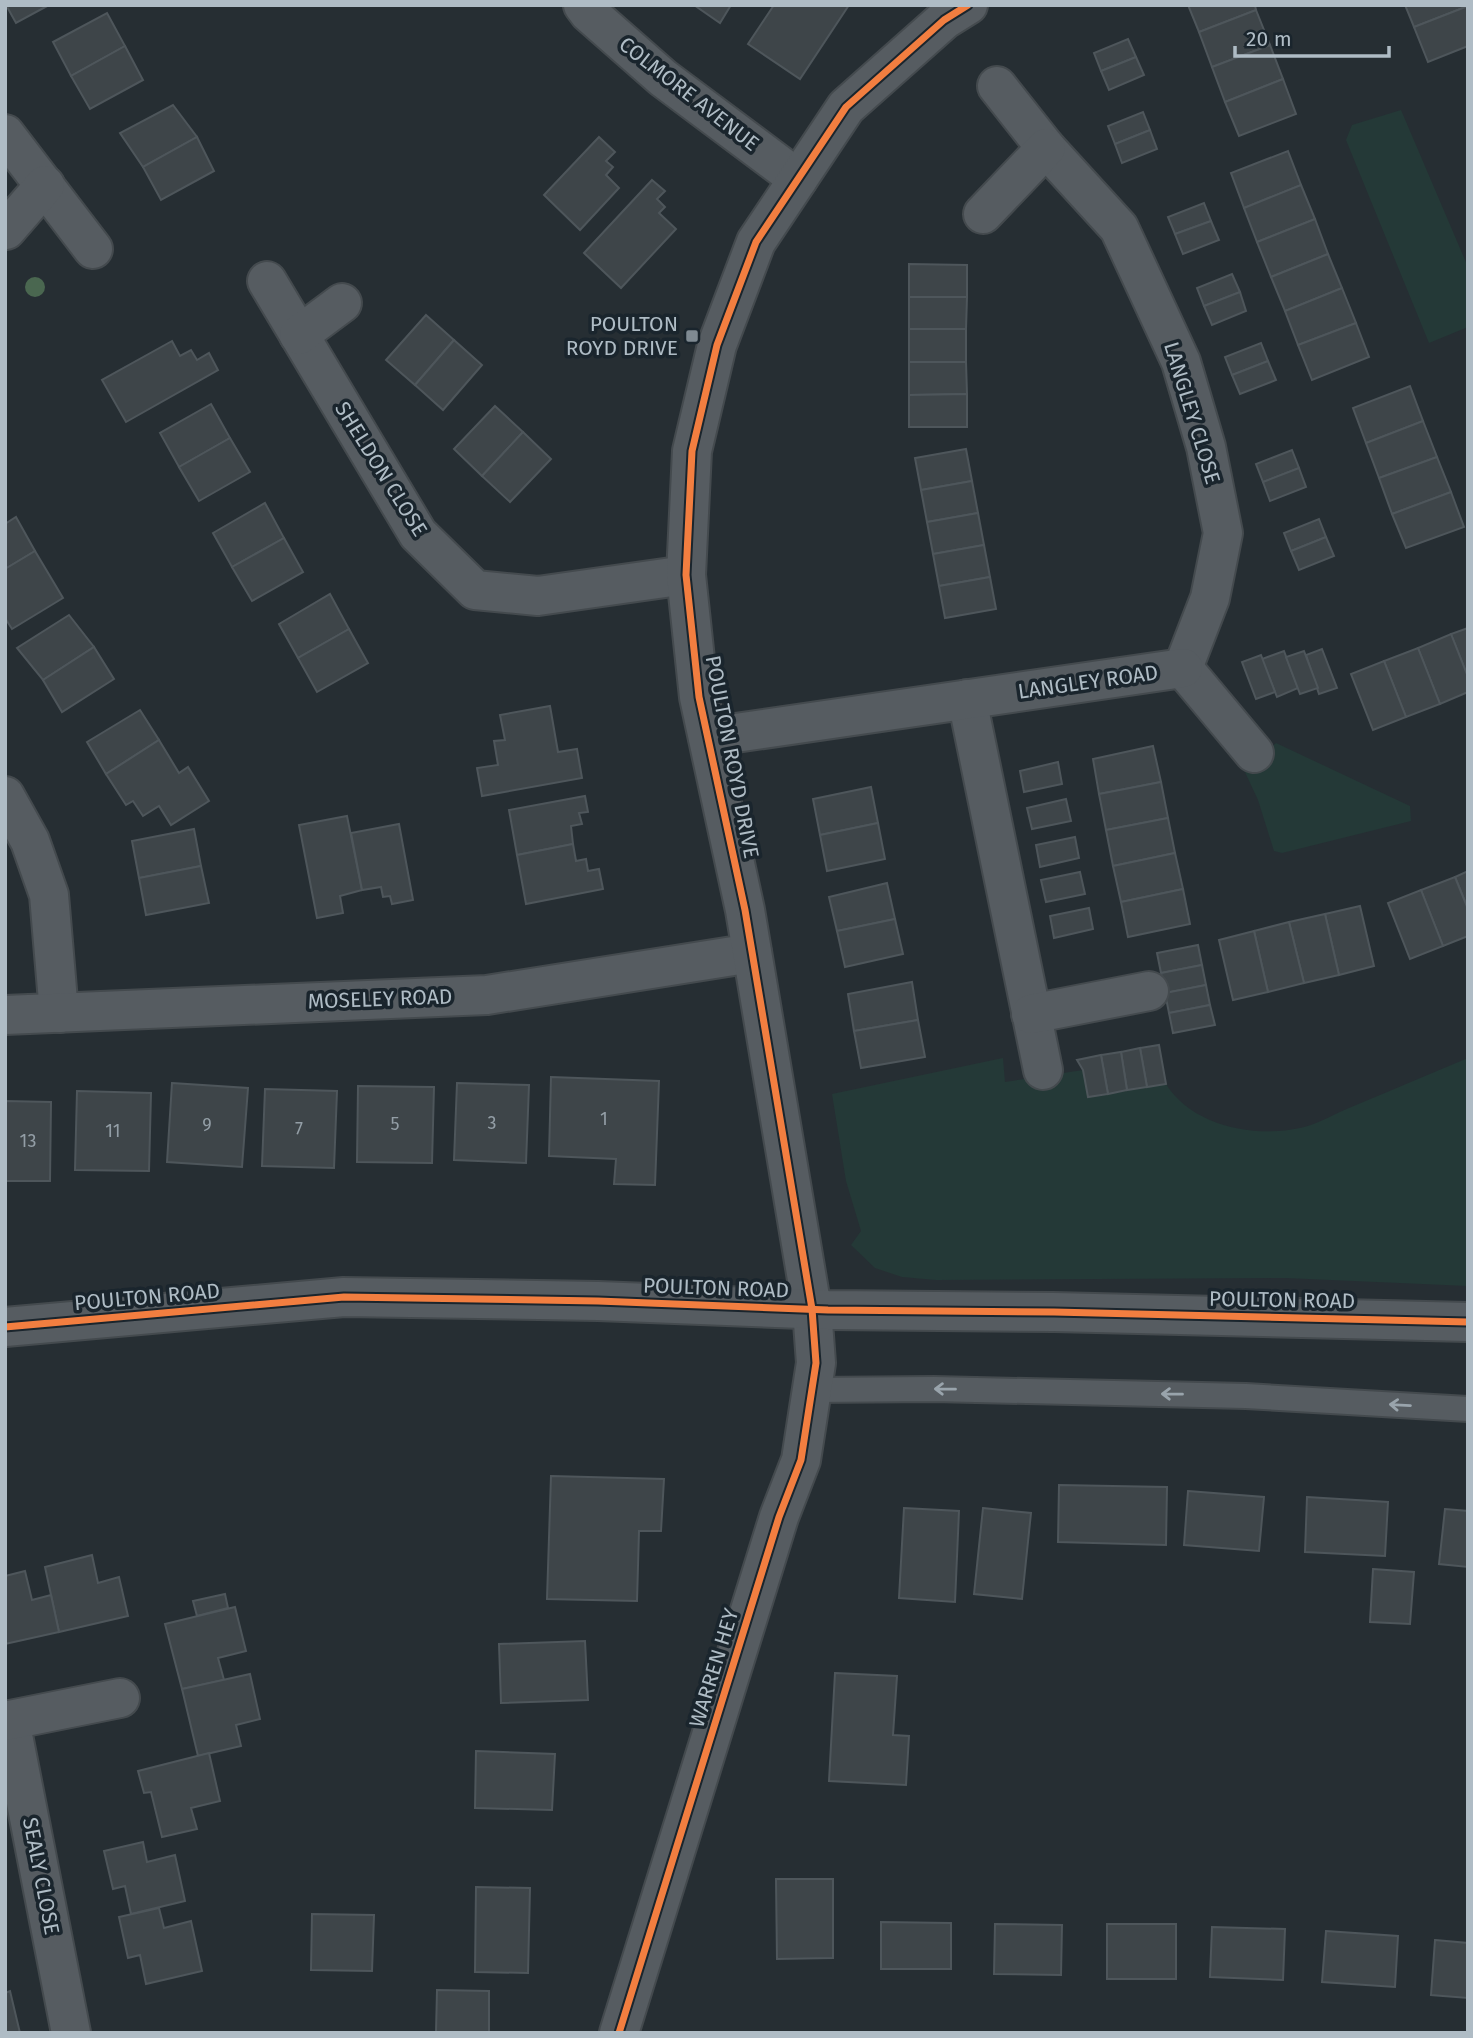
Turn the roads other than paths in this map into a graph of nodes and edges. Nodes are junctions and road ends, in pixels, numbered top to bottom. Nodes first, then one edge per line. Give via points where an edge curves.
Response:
1 (583, 5) edge
2 (968, 5) edge
3 (997, 86) dead end
4 (5, 134) edge
5 (1046, 148) junction
6 (798, 179) junction
7 (45, 186) junction
8 (983, 214) dead end
9 (6, 230) edge
10 (93, 248) dead end
11 (267, 281) dead end
12 (342, 303) dead end
13 (299, 335) junction
14 (686, 575) junction
15 (1183, 668) junction
16 (967, 699) junction
17 (708, 737) junction
18 (1254, 752) dead end
19 (5, 796) edge
20 (752, 953) junction
21 (1149, 991) dead end
22 (59, 1013) junction
23 (1031, 1014) junction
24 (5, 1015) edge
25 (1042, 1070) dead end
26 (813, 1309) junction
27 (1468, 1322) edge
28 (5, 1327) edge
29 (811, 1390) junction
30 (1468, 1409) edge
31 (120, 1698) dead end
32 (8, 1720) edge
33 (71, 2033) edge
34 (619, 2033) edge

1 - 6 street, COLMORE AVENUE via 663,78
2 - 6 street, POULTON ROYD DRIVE via 944,20 846,107
3 - 5 street, LANGLEY CLOSE
4 - 7 street
5 - 8 street
5 - 15 street, LANGLEY CLOSE via 1119,228 1181,362 1206,447 1223,533 1210,598
6 - 14 street, POULTON ROYD DRIVE via 757,242 717,345 692,451
7 - 9 street
7 - 10 street
11 - 13 street, SHELDON CLOSE
12 - 13 street
13 - 14 street, SHELDON CLOSE via 418,534 475,590 538,596
14 - 17 street, POULTON ROYD DRIVE via 699,697
15 - 16 street, LANGLEY ROAD
15 - 18 street, LANGLEY ROAD
16 - 17 street, LANGLEY ROAD
16 - 23 street
17 - 20 street, POULTON ROYD DRIVE
19 - 22 street via 30,841 49,895
20 - 22 street, MOSELEY ROAD via 486,995
20 - 26 street, POULTON ROYD DRIVE
21 - 23 street
22 - 24 street, MOSELEY ROAD
23 - 25 street
26 - 27 street, POULTON ROAD
26 - 28 street, POULTON ROAD via 344,1297
26 - 29 street, WARREN HEY via 816,1363
30 -> 29 lane via 1246,1396
29 - 34 street, WARREN HEY via 801,1460 779,1517
31 - 32 street, SEALY CLOSE
32 - 33 street, SEALY CLOSE

